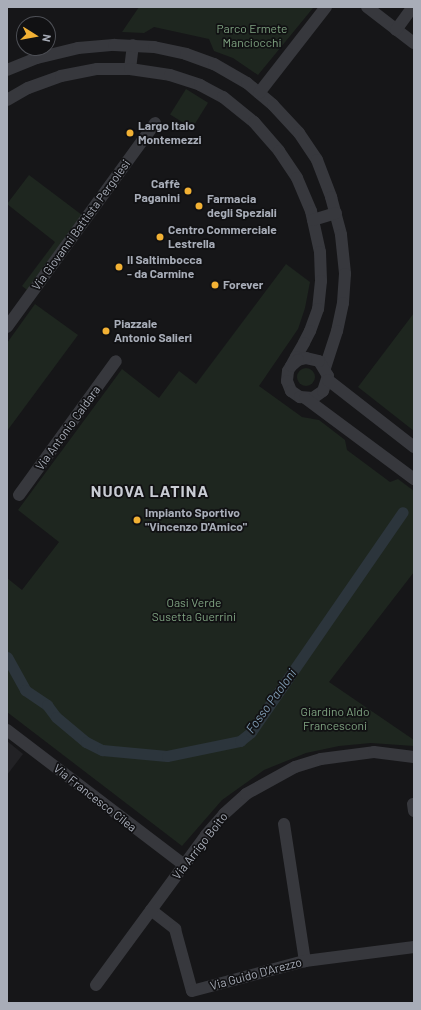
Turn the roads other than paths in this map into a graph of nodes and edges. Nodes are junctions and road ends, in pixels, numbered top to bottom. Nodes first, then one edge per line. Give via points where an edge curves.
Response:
1 (326, 7) edge
2 (367, 7) edge
3 (413, 7) edge
4 (396, 30) junction
5 (414, 43) edge
6 (133, 45) junction
7 (130, 69) junction
8 (7, 70) edge
9 (259, 93) junction
10 (7, 100) edge
11 (155, 123) dead end
12 (336, 213) junction
13 (313, 220) junction
14 (7, 327) edge
15 (116, 361) dead end
16 (291, 366) junction
17 (327, 374) junction
18 (305, 398) junction
19 (414, 447) edge
20 (414, 479) edge
21 (19, 495) dead end
22 (7, 730) edge
23 (414, 757) edge
24 (284, 824) dead end
25 (184, 865) junction
26 (151, 910) junction
27 (414, 947) edge
28 (305, 961) junction
29 (96, 985) dead end

1 - 9 street
2 - 4 street
3 - 4 street
4 - 5 street
6 - 7 street
6 - 8 street via 74,49 37,58
6 - 9 street via 165,49 207,61 234,75
7 - 10 street via 97,69 61,76 33,86
7 - 13 street via 159,73 194,83 215,92 236,106 265,134 288,162 306,196
9 - 12 street via 282,113 310,149 325,179
11 - 14 street, Via Giovanni Battista Pergolesi
12 - 13 street
12 - 17 street via 344,251 344,292
13 - 16 street via 321,266 319,304 310,331
15 - 21 street, Via Antonio Caldara
16 - 17 street via 306,358 319,361
16 - 18 street via 287,376 289,386 295,394
17 - 18 street via 320,394
17 - 19 street
18 - 20 street
22 - 25 street, Via Francesco Cilea
23 - 25 street, Via Arrigo Boito via 374,752 350,754 295,767 241,799 224,814
24 - 28 street
25 - 26 street, Via Arrigo Boito
26 - 28 street, Via Guido D'Arezzo via 175,929 192,991
26 - 29 street, Via Arrigo Boito
27 - 28 street, Via Guido D'Arezzo

